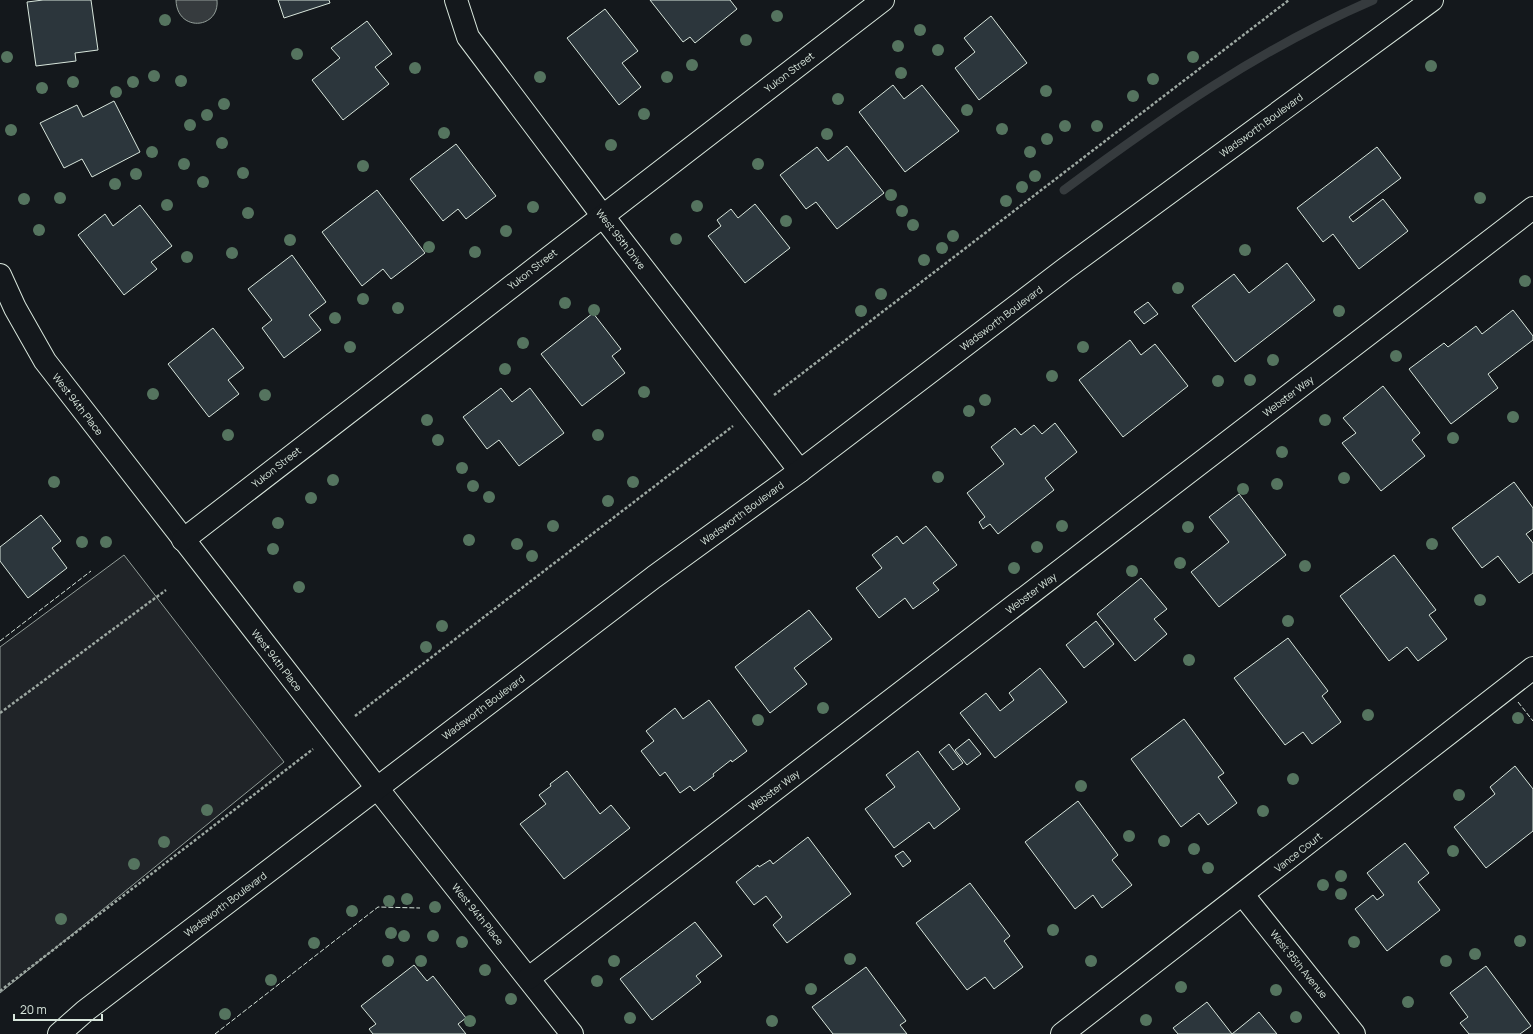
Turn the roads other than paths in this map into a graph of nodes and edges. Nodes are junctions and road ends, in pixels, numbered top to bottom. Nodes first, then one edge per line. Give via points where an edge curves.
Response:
1 (456, 0) edge
2 (883, 0) edge
3 (1432, 0) edge
4 (1533, 208) edge
5 (602, 215) junction
6 (0, 275) edge
7 (800, 471) junction
8 (183, 540) junction
9 (1533, 668) edge
10 (377, 788) junction
11 (1243, 895) junction
12 (529, 978) junction
13 (59, 1034) edge
14 (572, 1034) edge
15 (1062, 1034) edge
16 (1354, 1034) edge

1 - 5 street, West 95th Drive via 468,37
2 - 5 street, Yukon Street
3 - 7 street, Wadsworth Boulevard via 1065,269
4 - 12 street, Webster Way
5 - 7 street, West 95th Drive
5 - 8 street, Yukon Street
6 - 8 street, West 94th Place via 15,308 45,361
7 - 10 street, Wadsworth Boulevard via 654,577
8 - 10 street, West 94th Place
9 - 11 street, Vance Court
10 - 12 street, West 94th Place
10 - 13 street, Wadsworth Boulevard via 85,1011
11 - 15 street, Vance Court
11 - 16 street, West 95th Avenue
12 - 14 street, West 94th Place

